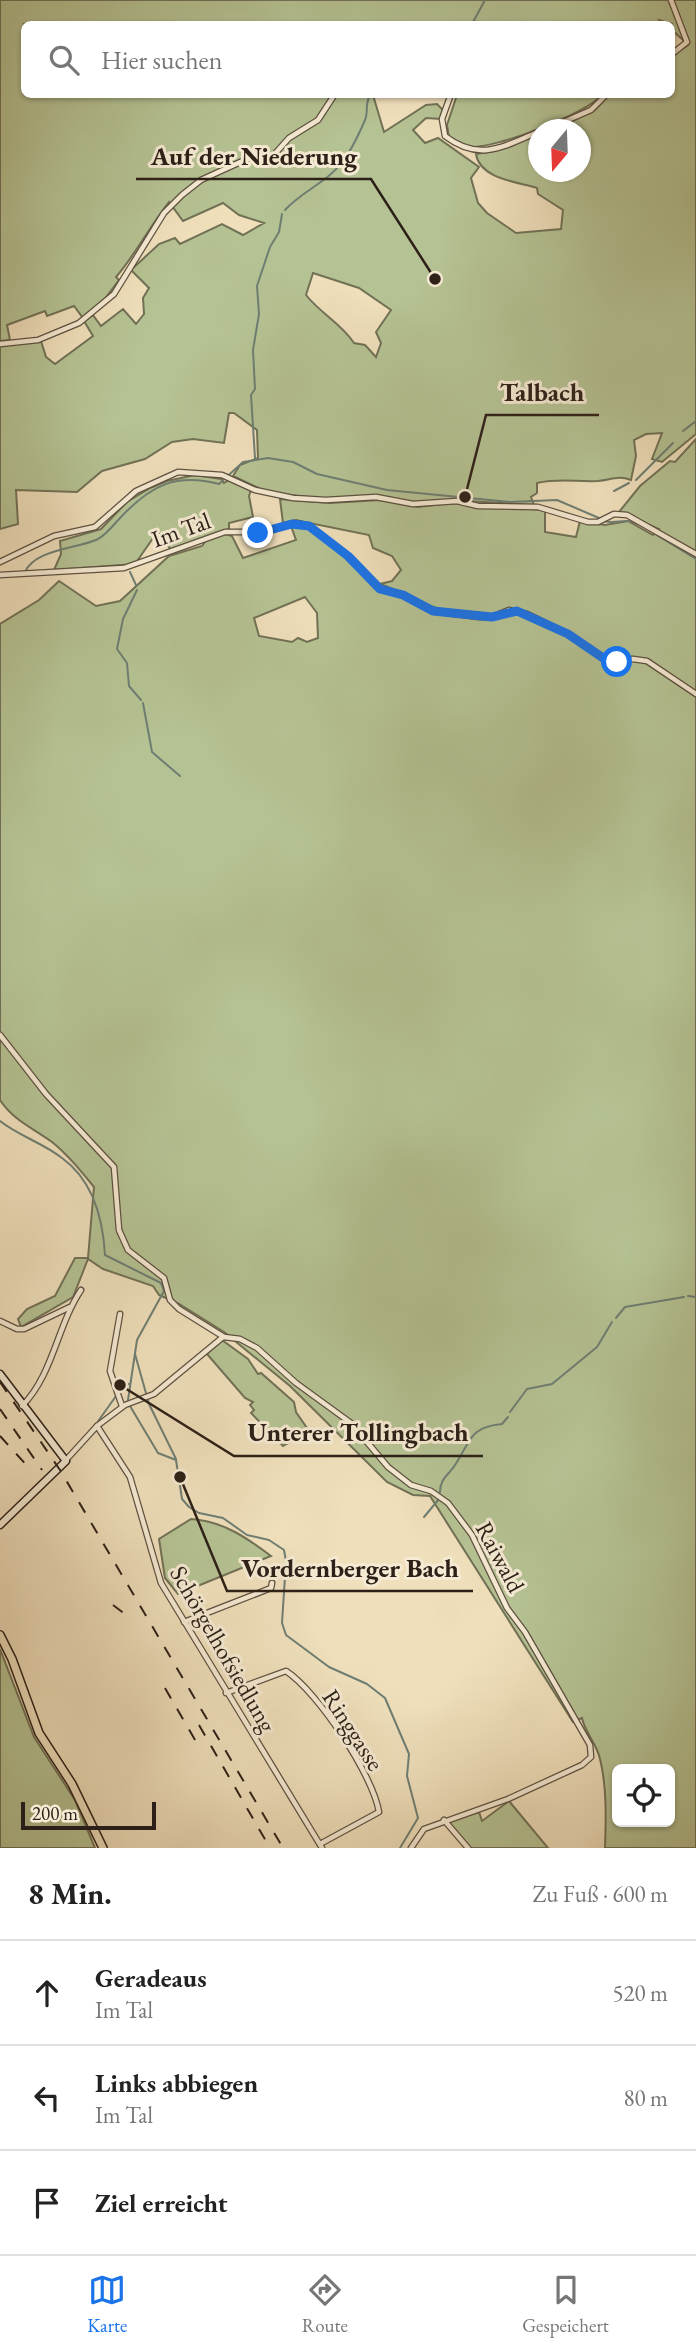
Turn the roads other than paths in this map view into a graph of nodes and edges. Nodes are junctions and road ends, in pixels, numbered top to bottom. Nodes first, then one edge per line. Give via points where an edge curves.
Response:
1 (671, 0) edge
2 (675, 51) edge
3 (332, 98) edge
4 (450, 98) edge
5 (603, 98) edge
6 (570, 119) edge
7 (528, 136) edge
8 (0, 344) edge
9 (696, 554) edge
10 (0, 562) edge
11 (0, 575) edge
12 (696, 694) edge
13 (0, 1035) edge
14 (81, 1290) dead end
15 (70, 1307) junction
16 (120, 1314) dead end
17 (0, 1321) edge
18 (224, 1337) junction
19 (0, 1374) edge
20 (22, 1406) junction
21 (123, 1406) junction
22 (97, 1426) junction
23 (65, 1460) junction
24 (0, 1525) edge
25 (272, 1583) dead end
26 (184, 1622) junction
27 (0, 1635) edge
28 (226, 1693) junction
29 (444, 1821) junction
30 (321, 1846) edge
31 (103, 1848) edge
32 (411, 1848) edge
33 (468, 1848) edge

1 - 2 street via 687,42
3 - 8 street via 317,120 289,138 272,157 247,159 201,180 182,195 164,213 114,293 91,314 46,338
4 - 7 street via 442,119 444,136 456,145 475,152
5 - 6 street via 591,110
9 - 10 street, Im Tal via 637,519 614,514 598,522 538,507 457,501 413,504 376,497 293,498 255,490 222,475 178,472 136,491 95,527 54,536
11 - 12 street, Im Tal via 124,568 225,532 265,532 303,524 348,556 375,586 426,609 479,617 517,611 568,634 609,662 647,661
13 - 18 street via 46,1094 114,1167 119,1230 128,1250 164,1278 170,1300 179,1309
14 - 15 street
15 - 17 street via 24,1329
15 - 20 street via 37,1392
16 - 21 street via 110,1371
18 - 21 street via 154,1394
18 - 29 street, Raiwald via 257,1348 304,1390 343,1416 388,1467 411,1485 440,1495 472,1535 507,1608 574,1713 591,1752 582,1765 508,1799
19 - 20 main road
20 - 23 main road
21 - 22 street
22 - 23 street
22 - 26 street, Schörgelhofsiedlung via 130,1477 158,1575
23 - 24 main road via 63,1467
25 - 26 street via 271,1588
26 - 28 street, Schörgelhofsiedlung
27 - 31 main road via 39,1733 72,1784
28 - 30 street, Schörgelhofsiedlung
28 - 30 street, Ringgasse via 286,1671 316,1702 355,1755 379,1812
29 - 32 street via 424,1829
29 - 33 street

